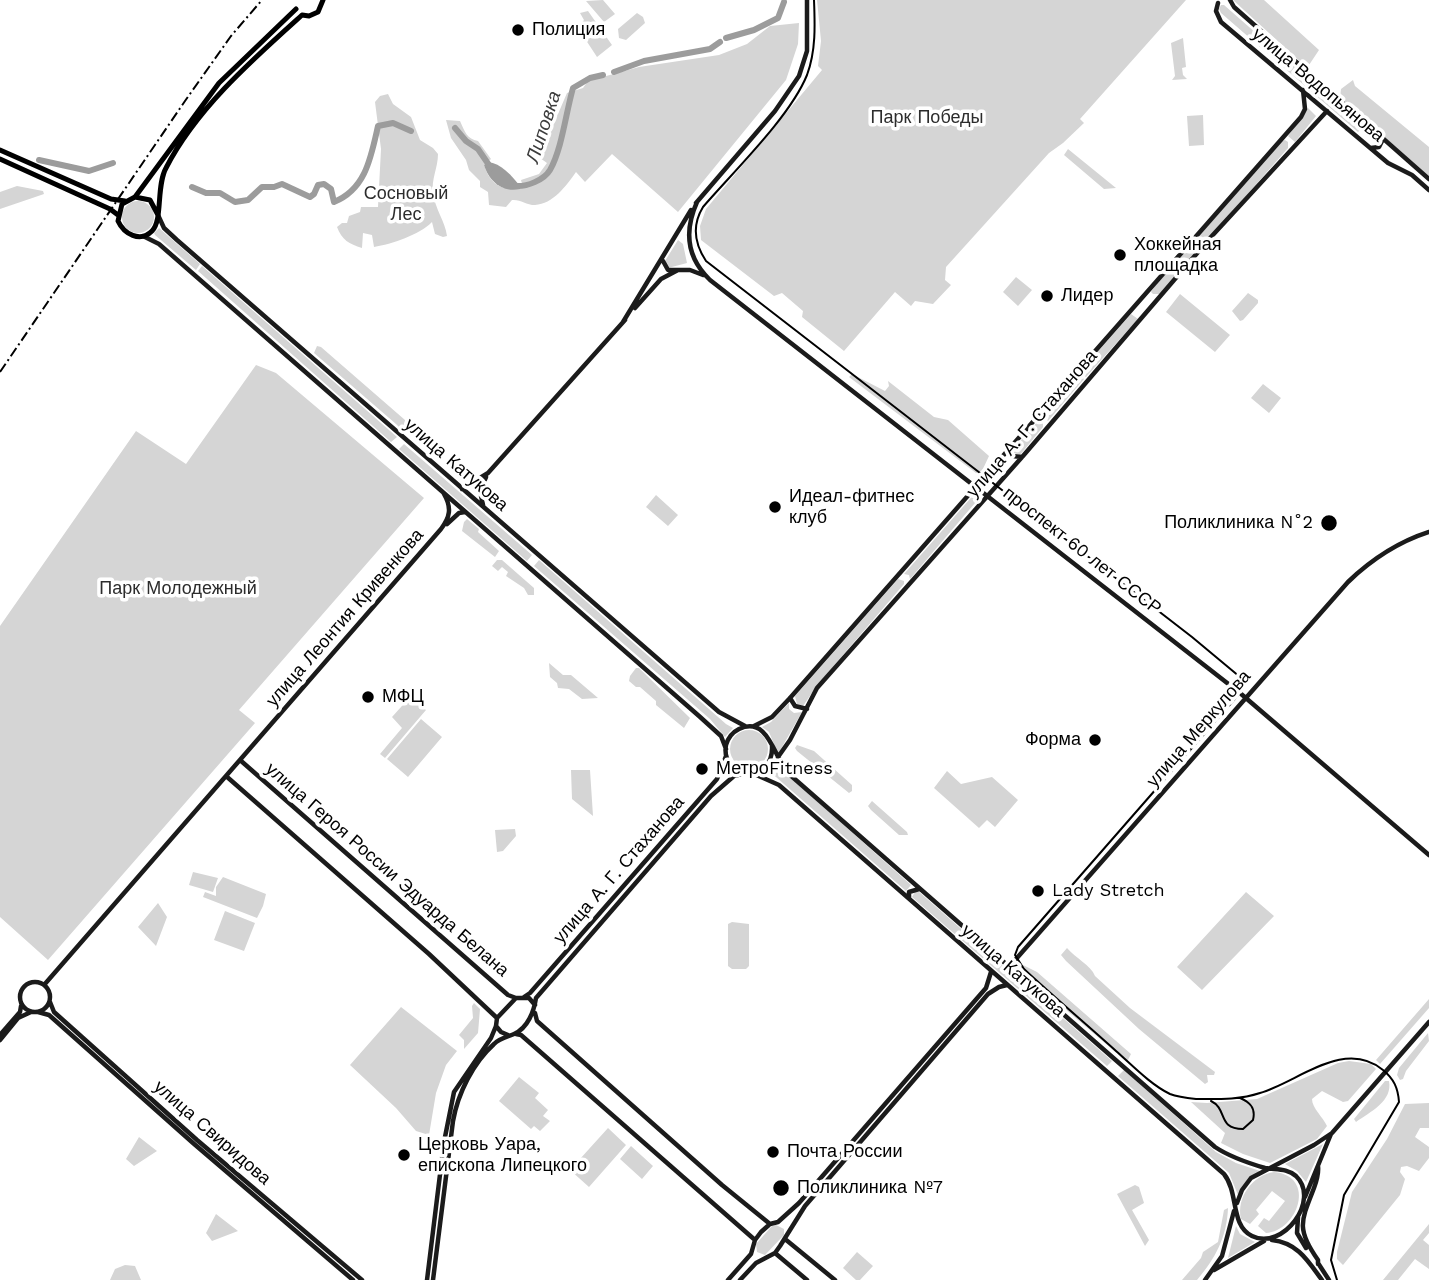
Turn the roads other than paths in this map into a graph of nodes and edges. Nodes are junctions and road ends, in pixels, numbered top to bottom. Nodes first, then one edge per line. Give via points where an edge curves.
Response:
1 (295, 0) edge
2 (323, 0) edge
3 (807, 0) edge
4 (1230, 0) edge
5 (1219, 1) edge
6 (1234, 7) junction
7 (296, 9) junction
8 (302, 15) junction
9 (1303, 90) junction
10 (1327, 111) junction
11 (1379, 135) junction
12 (1282, 139) junction
13 (1292, 148) junction
14 (1370, 148) junction
15 (0, 150) edge
16 (0, 159) edge
17 (1429, 179) edge
18 (1429, 190) edge
19 (135, 197) junction
20 (125, 201) junction
21 (697, 202) junction
22 (118, 215) junction
23 (158, 215) junction
24 (142, 236) junction
25 (672, 241) junction
26 (691, 250) junction
27 (664, 256) junction
28 (679, 270) junction
29 (710, 279) junction
30 (1153, 286) junction
31 (1162, 295) junction
32 (623, 322) junction
33 (1036, 420) junction
34 (1048, 428) junction
35 (405, 440) junction
36 (396, 444) junction
37 (1013, 447) junction
38 (1023, 456) junction
39 (488, 473) junction
40 (977, 487) junction
41 (439, 488) junction
42 (462, 489) junction
43 (989, 496) junction
44 (485, 508) junction
45 (466, 511) junction
46 (441, 529) junction
47 (1429, 532) edge
48 (535, 552) junction
49 (524, 562) junction
50 (897, 576) junction
51 (908, 586) junction
52 (1246, 697) junction
53 (790, 698) junction
54 (807, 709) junction
55 (746, 727) junction
56 (753, 727) junction
57 (772, 746) junction
58 (726, 753) junction
59 (780, 755) junction
60 (240, 760) junction
61 (769, 762) junction
62 (750, 773) junction
63 (226, 776) junction
64 (1429, 855) edge
65 (920, 889) junction
66 (909, 898) junction
67 (1009, 967) junction
68 (991, 971) junction
69 (44, 985) junction
70 (1008, 985) junction
71 (523, 997) junction
72 (516, 998) junction
73 (50, 1002) junction
74 (21, 1005) junction
75 (535, 1006) junction
76 (35, 1012) junction
77 (534, 1013) junction
78 (497, 1018) junction
79 (1429, 1022) edge
80 (496, 1026) junction
81 (516, 1034) junction
82 (508, 1035) junction
83 (0, 1037) edge
84 (1116, 1060) junction
85 (1105, 1069) junction
86 (1332, 1133) junction
87 (1318, 1167) junction
88 (1268, 1169) junction
89 (1303, 1202) junction
90 (1235, 1208) junction
91 (1299, 1212) junction
92 (778, 1222) junction
93 (770, 1224) junction
94 (786, 1236) junction
95 (755, 1240) junction
96 (1266, 1240) junction
97 (753, 1250) junction
98 (775, 1253) junction
99 (766, 1257) junction
100 (1318, 1264) junction
101 (1214, 1271) junction
102 (353, 1280) edge
103 (362, 1280) edge
104 (427, 1280) edge
105 (433, 1280) edge
106 (729, 1280) edge
107 (740, 1280) edge
108 (807, 1280) edge
109 (835, 1280) edge
110 (1205, 1280) edge
111 (1322, 1280) edge
112 (1329, 1280) edge

1 - 7 main road
2 - 8 main road via 318,12
3 - 21 main road via 807,51 799,76
4 - 6 main road, улица Водопьянова
5 - 6 main road, улица Водопьянова
5 - 9 main road, улица Водопьянова via 1216,11 1221,22
6 - 11 main road, улица Водопьянова
7 - 8 main road
7 - 19 main road via 219,83
8 - 23 main road via 242,70 192,129 162,176
9 - 10 main road, улица Водопьянова
9 - 12 main road, улица А. Г. Стаханова via 1305,108
10 - 13 main road, улица А. Г. Стаханова
10 - 14 main road, улица Водопьянова
11 - 14 main road via 1381,145
11 - 17 main road, улица Водопьянова
12 - 13 main road via 1289,139
12 - 30 main road, улица А. Г. Стаханова
13 - 31 main road, улица А. Г. Стаханова
14 - 18 main road, улица Водопьянова
15 - 20 main road
16 - 22 main road
19 - 20 main road
19 - 23 main road via 150,200
20 - 22 main road
21 - 25 main road
21 - 26 main road via 689,228
22 - 24 main road via 124,231
23 - 24 main road via 154,229
23 - 35 main road, улица Катукова via 177,240
24 - 36 main road, улица Катукова via 159,244
25 - 26 main road via 682,237
25 - 27 main road
26 - 28 main road via 691,265
26 - 29 main road via 695,263
27 - 28 main road via 665,267
27 - 32 main road
28 - 29 main road
28 - 32 main road via 661,279
29 - 40 main road, проспект 60 лет СССР
30 - 31 main road via 1152,296
30 - 33 main road, улица А. Г. Стаханова
31 - 34 main road, улица А. Г. Стаханова
32 - 39 main road
33 - 34 main road via 1045,419
33 - 37 main road, улица А. Г. Стаханова
34 - 38 main road, улица А. Г. Стаханова
35 - 36 main road
35 - 42 main road, улица Катукова
36 - 41 main road, улица Катукова
37 - 38 main road via 1012,456
37 - 40 main road, улица А. Г. Стаханова
38 - 43 main road, улица А. Г. Стаханова
39 - 42 main road
39 - 44 main road via 480,491
40 - 43 main road, проспект 60 лет СССР
40 - 50 main road, улица А. Г. Стаханова
41 - 45 main road, улица Катукова
41 - 46 main road, улица Леонтия Кривенкова via 449,507
42 - 44 main road, улица Катукова
43 - 51 main road, улица А. Г. Стаханова
43 - 52 main road, проспект 60 лет СССР
44 - 48 main road, улица Катукова
45 - 46 main road
45 - 49 main road, улица Катукова
46 - 60 main road, улица Леонтия Кривенкова
47 - 52 main road, улица Меркулова via 1398,544 1366,565
48 - 49 main road via 533,560
48 - 55 main road, улица Катукова via 719,712
49 - 58 main road, улица Катукова via 720,736
50 - 51 main road
50 - 53 main road, улица А. Г. Стаханова
51 - 54 main road, улица А. Г. Стаханова via 817,688
52 - 64 main road, проспект 60 лет СССР
52 - 67 main road, улица Меркулова
53 - 54 main road via 795,706
53 - 56 main road, улица А. Г. Стаханова via 772,717
54 - 59 main road, улица А. Г. Стаханова
55 - 56 main road
55 - 58 main road via 732,735
56 - 57 main road via 766,733
57 - 59 main road
57 - 61 main road
58 - 62 main road via 734,767
58 - 71 main road, улица А. Г. Стаханова via 717,779
59 - 61 main road
59 - 65 main road, улица Катукова via 781,764
60 - 63 main road, улица Леонтия Кривенкова
60 - 72 main road, улица Героя России Эдуарда Белана
61 - 62 main road
62 - 66 main road, улица Катукова via 779,785
62 - 75 main road, улица А. Г. Стаханова via 734,776 712,796 536,998
63 - 69 main road
63 - 78 main road, улица Героя России Эдуарда Белана
65 - 66 main road via 909,891
65 - 67 main road, улица Катукова
66 - 68 main road, улица Катукова
67 - 84 main road, улица Катукова
68 - 70 main road, улица Катукова
68 - 92 main road via 986,988
69 - 73 main road
69 - 74 main road via 27,984 20,993
70 - 85 main road, улица Катукова
70 - 94 main road via 988,994 809,1200
71 - 72 main road
71 - 75 main road
72 - 78 main road
73 - 76 main road
73 - 103 main road, улица Свиридова via 54,1012 197,1140
74 - 76 main road
74 - 83 main road
75 - 77 main road
76 - 83 main road via 22,1015
76 - 102 main road, улица Свиридова via 49,1015
77 - 81 main road
77 - 93 main road via 586,1066
78 - 80 main road
79 - 86 main road
80 - 82 main road
80 - 104 main road via 451,1104
81 - 82 main road
81 - 95 main road
82 - 105 main road via 495,1043 458,1098
84 - 85 main road via 1113,1068
84 - 88 main road, улица Катукова via 1215,1147
85 - 90 main road, улица Катукова via 1224,1174 1232,1187
86 - 87 main road
86 - 88 main road
87 - 89 main road
87 - 100 main road via 1303,1231
88 - 89 main road via 1295,1175
88 - 90 main road via 1246,1184
89 - 91 main road
90 - 96 main road via 1245,1231
90 - 101 main road
91 - 96 main road via 1286,1231
91 - 100 main road via 1297,1233
92 - 93 main road
92 - 94 main road via 784,1225
93 - 95 main road
94 - 98 main road
94 - 109 main road
95 - 97 main road
96 - 101 main road
96 - 111 main road via 1296,1248
97 - 99 main road
97 - 106 main road
98 - 99 main road
98 - 108 main road
99 - 107 main road
100 - 112 main road
101 - 110 main road

